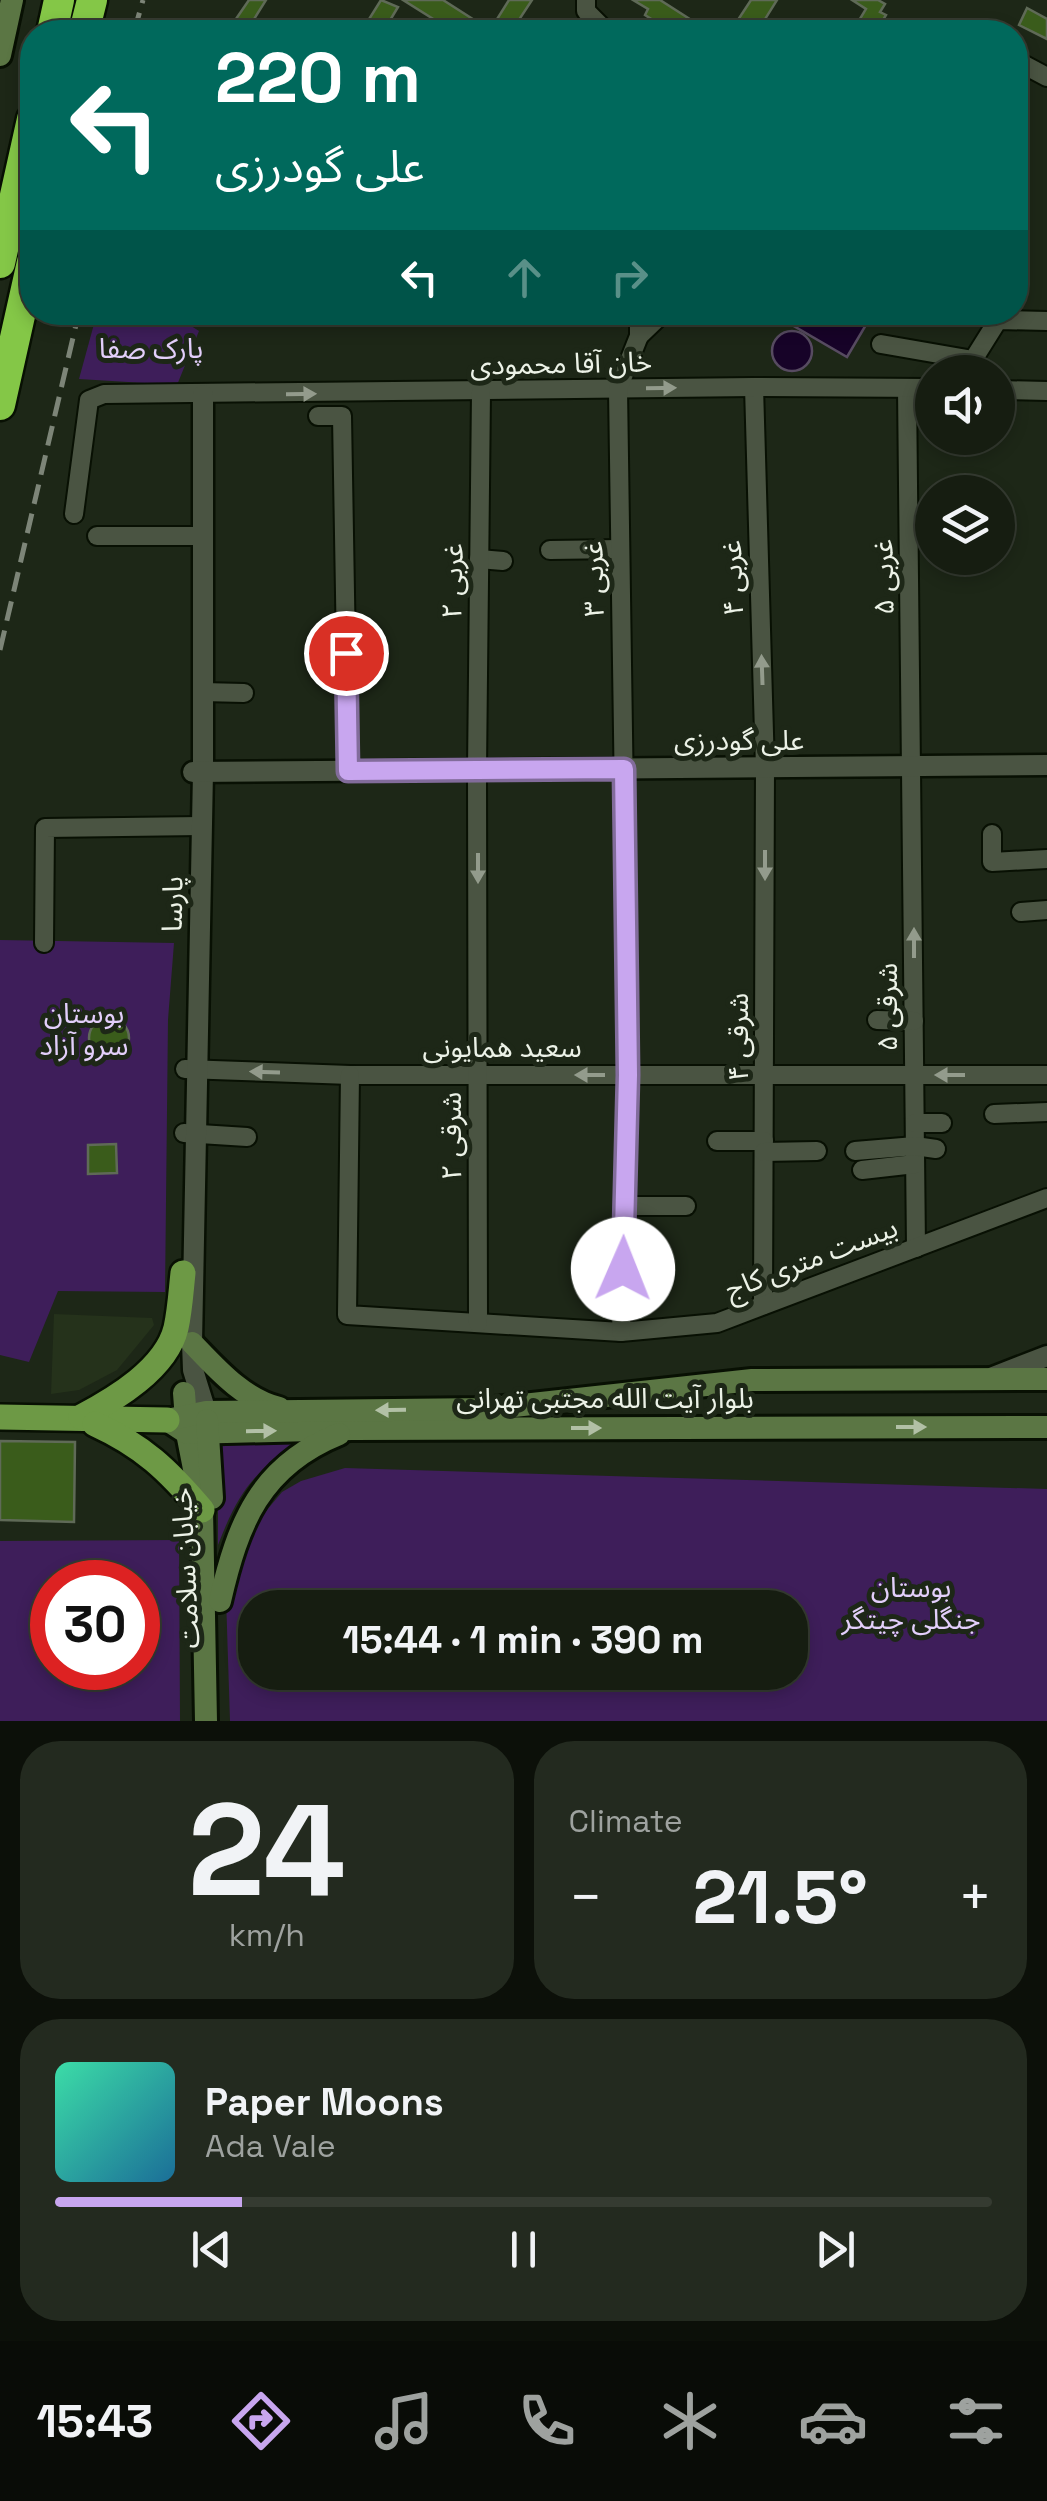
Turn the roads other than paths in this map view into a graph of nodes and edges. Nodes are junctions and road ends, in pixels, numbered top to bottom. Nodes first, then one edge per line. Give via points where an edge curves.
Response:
1 (12, 0) edge
2 (1, 46) edge
3 (20, 173) edge
4 (0, 263) edge
5 (20, 316) edge
6 (638, 325) edge
7 (650, 325) edge
8 (995, 325) edge
9 (638, 336) junction
10 (881, 344) dead end
11 (754, 387) junction
12 (907, 388) junction
13 (915, 388) edge
14 (618, 389) junction
15 (1015, 390) edge
16 (1047, 391) edge
17 (481, 392) junction
18 (197, 395) junction
19 (0, 405) edge
20 (318, 416) dead end
21 (74, 514) dead end
22 (97, 536) dead end
23 (197, 536) junction
24 (620, 549) junction
25 (550, 550) dead end
26 (479, 559) junction
27 (503, 561) dead end
28 (202, 692) junction
29 (244, 693) dead end
30 (913, 766) junction
31 (1047, 766) edge
32 (765, 768) junction
33 (624, 769) junction
34 (477, 770) junction
35 (348, 771) junction
36 (197, 772) junction
37 (196, 826) junction
38 (992, 834) dead end
39 (1047, 860) edge
40 (1047, 910) edge
41 (1021, 912) dead end
42 (44, 943) dead end
43 (877, 1020) dead end
44 (914, 1021) junction
45 (191, 1070) junction
46 (350, 1075) junction
47 (478, 1075) junction
48 (628, 1075) junction
49 (765, 1075) junction
50 (915, 1075) junction
51 (1047, 1075) edge
52 (1047, 1112) edge
53 (994, 1114) dead end
54 (915, 1123) junction
55 (942, 1123) dead end
56 (189, 1134) junction
57 (247, 1136) dead end
58 (717, 1141) dead end
59 (764, 1146) junction
60 (936, 1149) dead end
61 (817, 1151) dead end
62 (856, 1151) dead end
63 (915, 1155) junction
64 (862, 1170) dead end
65 (1047, 1198) edge
66 (624, 1206) junction
67 (686, 1206) dead end
68 (916, 1248) junction
69 (183, 1273) junction
70 (762, 1305) junction
71 (478, 1323) junction
72 (621, 1332) junction
73 (192, 1343) junction
74 (1047, 1356) edge
75 (988, 1378) junction
76 (1047, 1378) edge
77 (292, 1412) junction
78 (81, 1417) junction
79 (190, 1417) junction
80 (0, 1418) edge
81 (1047, 1426) edge
82 (352, 1429) junction
83 (202, 1510) junction
84 (220, 1601) junction
85 (206, 1721) edge
86 (220, 1721) edge

1 - 2 main road
3 - 4 highway
5 - 19 highway
6 - 9 street
7 - 9 street
8 - 10 street via 973,360
9 - 14 street
11 - 12 street, خان آقا محمودی
14 -> 11 street, خان آقا محمودی
32 -> 11 street, ۴ غربی
12 - 13 street, خان آقا محمودی
12 - 30 street, ۵ غربی
14 - 17 street, خان آقا محمودی
14 - 24 street, ۳ غربی
15 - 16 street
18 -> 17 street, خان آقا محمودی
17 - 26 street, ۲ غربی
18 - 21 street, خان آقا محمودی via 104,394 89,400
18 - 23 street, پارسا
20 - 35 street via 342,416
22 - 23 street
23 - 28 street, پارسا
23 - 36 street, پارسا
24 - 25 street
24 - 33 street, ۳ غربی
26 - 27 street
26 - 34 street, ۲ غربی
28 - 29 street
28 - 36 street, پارسا
30 - 31 street, علی گودرزی
30 - 32 street, علی گودرزی
44 -> 30 street, ۵ شرقی
32 - 33 street, علی گودرزی
32 -> 49 street, ۴ شرقی
33 - 34 street, علی گودرزی
33 - 48 street, ۳ غربی
34 - 35 street, علی گودرزی
34 -> 47 street, ۲ شرقی
35 - 36 street, علی گودرزی
36 - 37 street, پارسا
37 - 42 street via 45,828
37 - 45 street, پارسا
38 - 39 street via 992,862
40 - 41 street
43 - 44 street
44 - 50 street, ۵ شرقی
46 -> 45 street, سعید همایونی
45 - 56 street, پارسا
46 - 47 street, سعید همایونی
46 - 71 street, بیست متری کاج via 346,1314
48 -> 47 street, سعید همایونی
47 - 71 street, ۲ شرقی
48 - 49 street, سعید همایونی
48 - 66 street, ۳ غربی
49 - 50 street, سعید همایونی
49 - 59 street, ۴ شرقی
51 -> 50 street, سعید همایونی
50 - 54 street, ۵ شرقی
52 - 53 street
54 - 55 street
54 - 63 street, ۵ شرقی
56 - 57 street
56 - 69 street, پارسا
56 - 73 street, پارسا
58 - 59 street
59 - 61 street
59 - 70 street, ۴ شرقی
60 - 63 street
62 - 63 street
63 - 64 street
63 - 68 street, ۵ شرقی
65 - 68 street, بیست متری کاج
66 - 67 street
66 - 72 street, ۳ غربی
68 - 70 street, بیست متری کاج
69 - 78 main road via 176,1332 158,1361
69 - 79 street, پارسا
70 - 72 street, بیست متری کاج via 717,1322
71 - 72 street, بیست متری کاج
73 - 77 main road via 247,1393
73 - 79 street, پارسا
74 - 75 street
75 - 76 main road, بلوار آیت الله مجتبی تهرانی
75 -> 77 main road, بلوار آیت الله مجتبی تهرانی via 752,1380 486,1409
77 - 79 main road, بلوار آیت الله مجتبی تهرانی
78 - 79 main road
78 - 80 main road
78 - 83 main road via 157,1460
79 -> 82 main road, بلوار آیت الله مجتبی تهرانی
79 - 83 main road, خیابان سلامت
79 - 84 main road, خیابان سلامت
82 -> 81 main road, بلوار آیت الله مجتبی تهرانی
82 - 84 main road via 279,1468 231,1554
83 - 85 main road, خیابان سلامت
84 - 86 main road, خیابان سلامت

